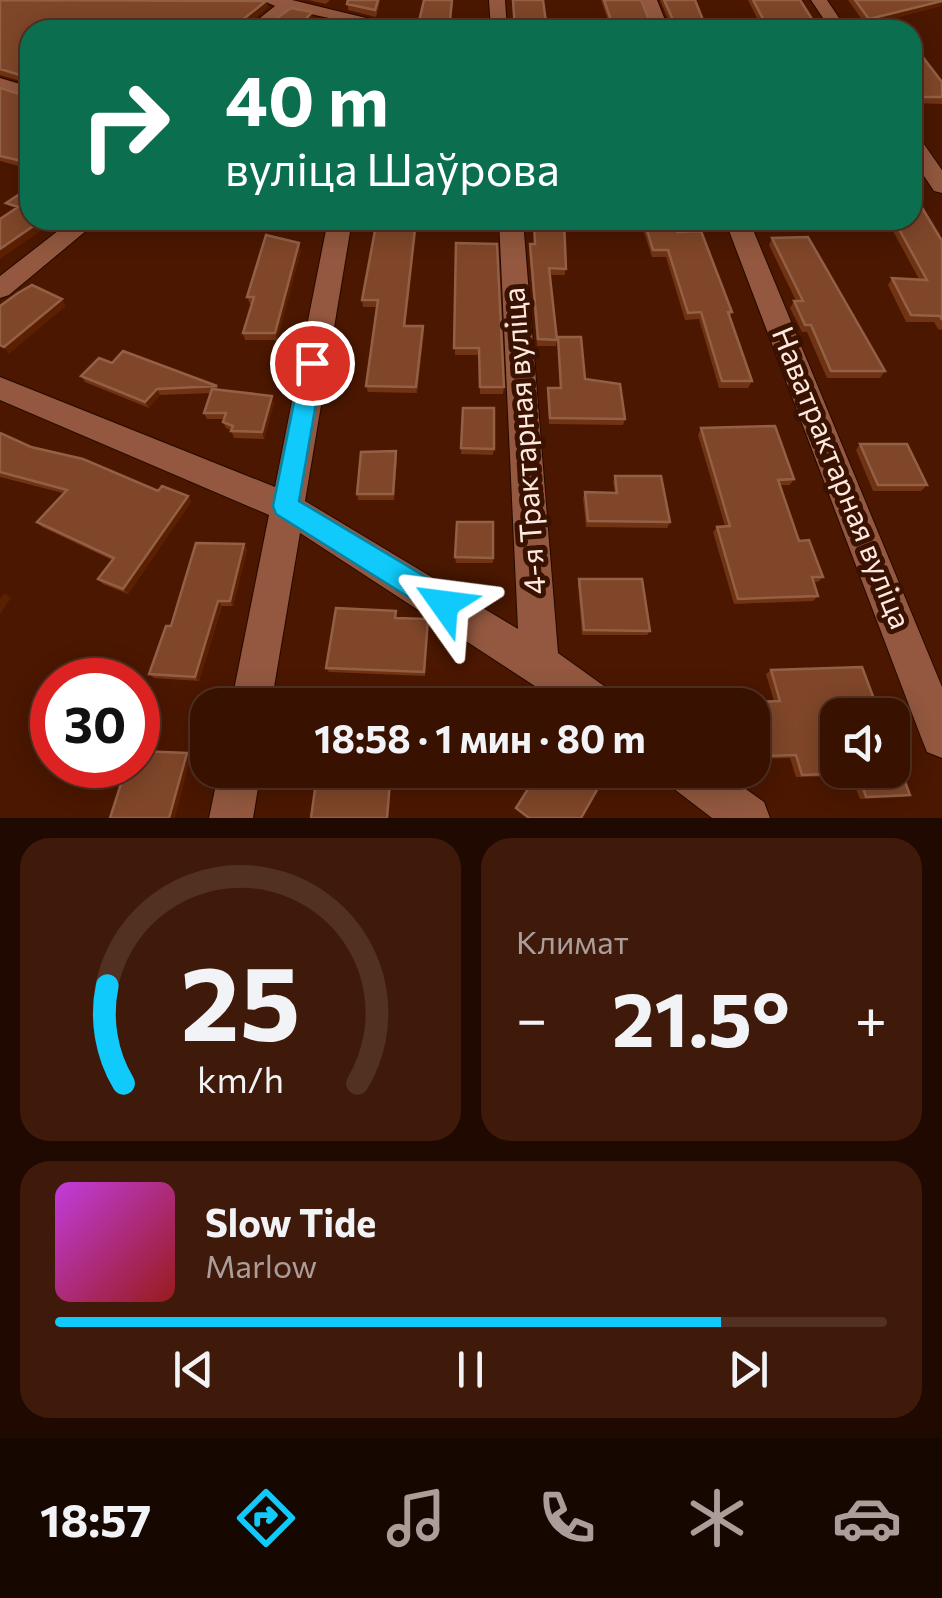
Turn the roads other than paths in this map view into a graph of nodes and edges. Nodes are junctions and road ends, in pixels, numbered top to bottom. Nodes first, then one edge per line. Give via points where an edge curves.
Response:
1 (269, 0) edge
2 (288, 4) junction
3 (266, 20) edge
4 (375, 20) edge
5 (922, 156) edge
6 (942, 186) edge
7 (74, 230) edge
8 (338, 230) edge
9 (512, 230) edge
10 (742, 230) edge
11 (0, 289) edge
12 (0, 388) edge
13 (285, 506) junction
14 (540, 662) junction
15 (254, 688) edge
16 (574, 688) edge
17 (939, 715) edge
18 (237, 788) edge
19 (708, 788) edge
20 (231, 818) edge
21 (748, 818) edge

1 - 2 street
2 - 3 street
2 - 4 street
5 - 6 street
7 - 11 street
8 - 13 street
9 - 14 street, 4-я Трактарная вуліца
10 - 17 street, Наватрактарная вуліца
12 - 13 street
13 - 14 street
13 - 15 street
14 - 16 street
18 - 20 street
19 - 21 street

